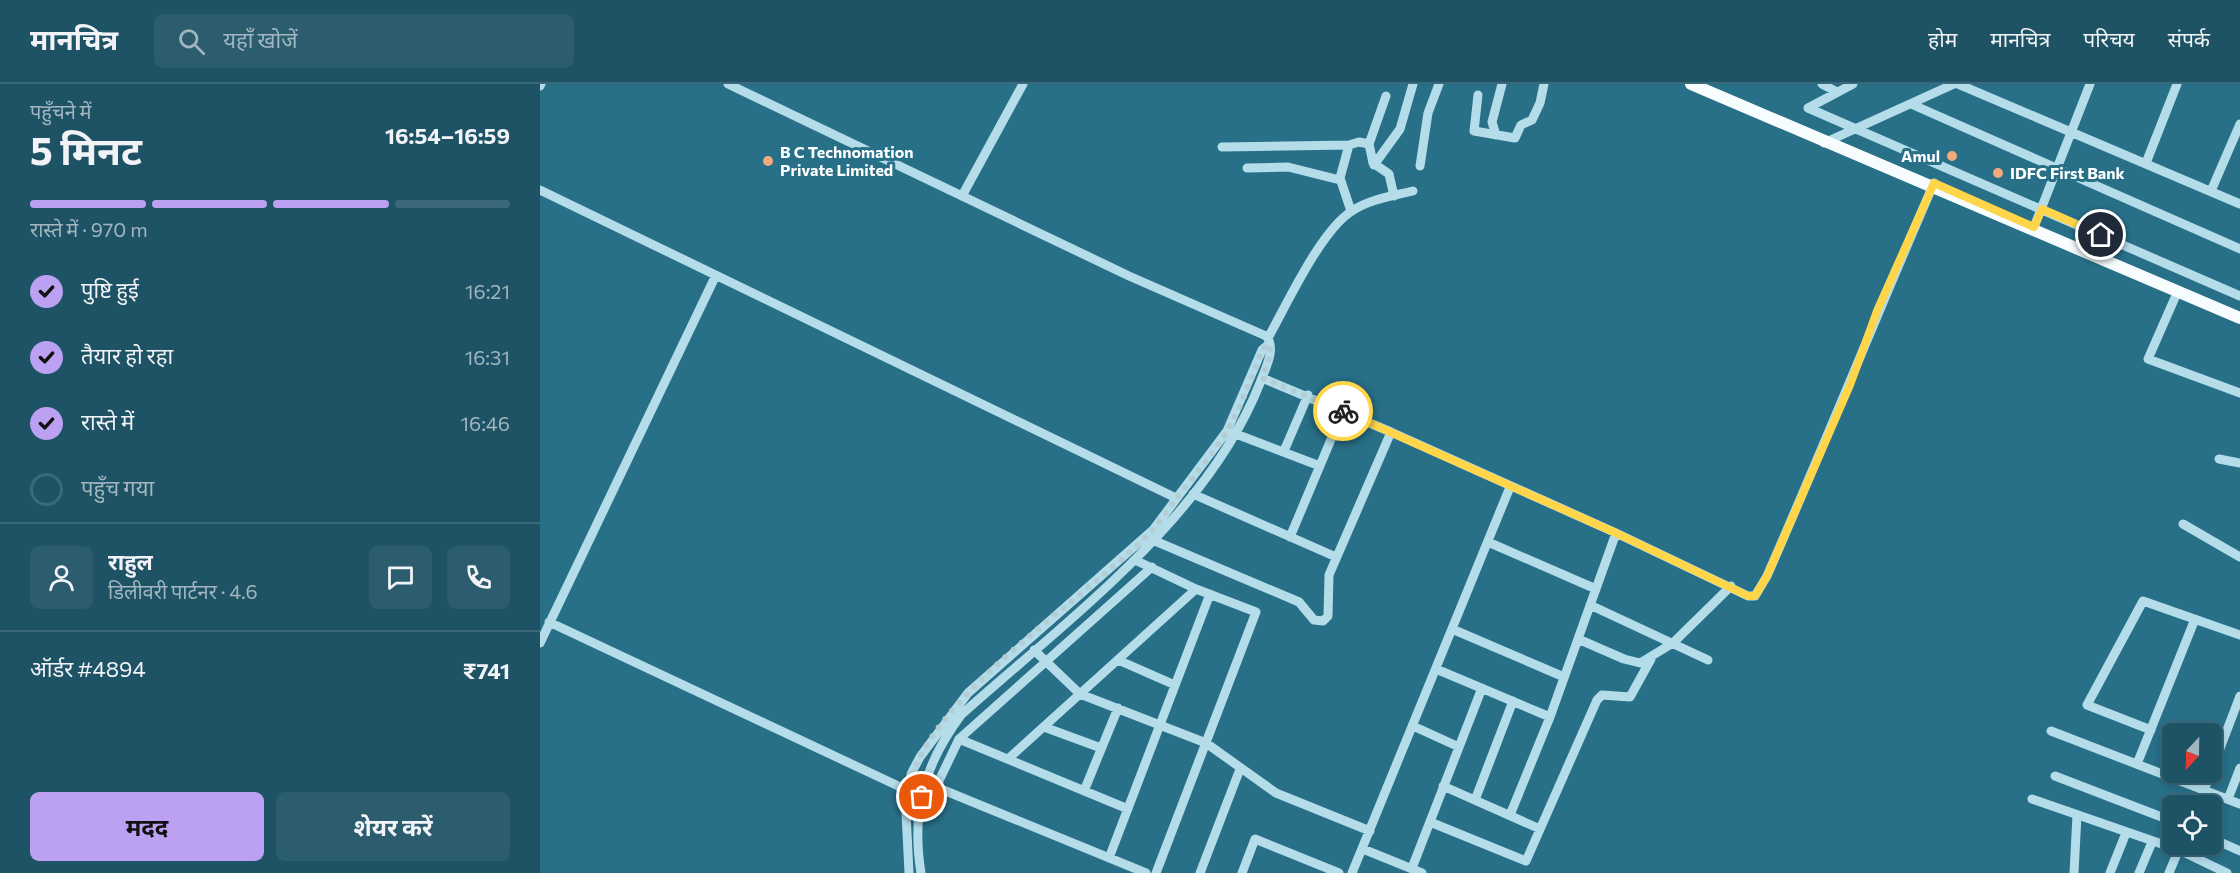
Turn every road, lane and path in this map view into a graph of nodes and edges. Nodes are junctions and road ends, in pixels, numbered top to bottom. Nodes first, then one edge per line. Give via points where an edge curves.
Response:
1 (728, 84) edge
2 (1023, 84) edge
3 (1413, 84) edge
4 (1439, 84) edge
5 (1502, 84) edge
6 (1544, 84) edge
7 (1691, 84) edge
8 (1702, 84) edge
9 (1822, 84) edge
10 (1853, 84) edge
11 (1956, 84) edge
12 (2090, 84) edge
13 (2177, 84) edge
14 (1837, 92) junction
15 (1478, 95) dead end
16 (1386, 96) dead end
17 (1911, 104) junction
18 (2240, 124) edge
19 (1859, 128) junction
20 (2072, 130) junction
21 (1496, 135) junction
22 (1828, 141) junction
23 (1369, 144) junction
24 (1349, 145) junction
25 (2236, 146) edge
26 (1222, 147) dead end
27 (2146, 163) junction
28 (1374, 165) junction
29 (1419, 166) dead end
30 (1247, 168) dead end
31 (2056, 168) junction
32 (1340, 180) junction
33 (1933, 185) junction
34 (540, 190) edge
35 (1413, 191) dead end
36 (2211, 191) junction
37 (962, 196) junction
38 (1394, 196) junction
39 (2240, 204) edge
40 (2042, 209) junction
41 (1351, 211) junction
42 (2034, 227) junction
43 (2240, 249) edge
44 (716, 276) junction
45 (2177, 293) junction
46 (2240, 296) edge
47 (2240, 314) edge
48 (2240, 318) edge
49 (1268, 341) junction
50 (1262, 378) junction
51 (2240, 393) edge
52 (1308, 395) junction
53 (1343, 411) junction
54 (1391, 432) junction
55 (1236, 434) junction
56 (1284, 451) junction
57 (2219, 459) dead end
58 (2240, 463) edge
59 (1320, 466) junction
60 (1510, 487) junction
61 (1193, 494) junction
62 (1176, 498) junction
63 (2183, 524) dead end
64 (1616, 533) junction
65 (1290, 537) junction
66 (1155, 541) junction
67 (1488, 542) junction
68 (1336, 557) junction
69 (2240, 557) edge
70 (1135, 560) junction
71 (1152, 567) junction
72 (1731, 586) junction
73 (1196, 589) junction
74 (1596, 589) junction
75 (1210, 594) junction
76 (1590, 605) junction
77 (2195, 619) junction
78 (549, 622) junction
79 (1452, 629) junction
80 (2240, 634) edge
81 (1578, 639) junction
82 (540, 643) edge
83 (1673, 643) junction
84 (1034, 650) junction
85 (1651, 659) junction
86 (1118, 660) junction
87 (1708, 660) dead end
88 (1046, 662) junction
89 (1436, 669) junction
90 (1564, 676) junction
91 (1175, 685) junction
92 (1482, 688) junction
93 (1080, 694) junction
94 (2240, 696) edge
95 (1513, 702) junction
96 (1118, 708) junction
97 (2237, 712) edge
98 (1550, 717) junction
99 (1160, 725) junction
100 (1413, 726) junction
101 (1044, 727) junction
102 (2151, 730) junction
103 (2051, 731) dead end
104 (959, 738) junction
105 (1206, 743) junction
106 (1459, 747) junction
107 (1101, 748) junction
108 (1008, 759) junction
109 (2137, 764) junction
110 (2240, 768) edge
111 (1240, 769) junction
112 (2055, 776) dead end
113 (1443, 786) junction
114 (1084, 790) junction
115 (2205, 790) junction
116 (908, 791) junction
117 (2203, 795) edge
118 (922, 797) junction
119 (2032, 799) dead end
120 (2228, 799) junction
121 (1476, 800) junction
122 (2240, 804) edge
123 (1128, 809) junction
124 (1510, 815) junction
125 (2077, 815) junction
126 (2162, 817) edge
127 (1430, 822) junction
128 (1540, 828) junction
129 (1370, 831) junction
130 (2127, 833) junction
131 (2152, 842) junction
132 (2222, 842) edge
133 (2162, 844) edge
134 (1363, 849) junction
135 (2240, 851) edge
136 (2177, 855) edge
137 (2193, 855) edge
138 (1109, 858) junction
139 (1412, 868) junction
140 (909, 873) edge
141 (921, 873) edge
142 (1146, 873) edge
143 (1156, 873) edge
144 (1200, 873) edge
145 (1242, 873) edge
146 (1339, 873) edge
147 (1353, 873) edge
148 (1422, 873) edge
149 (2074, 873) edge
150 (2110, 873) edge
151 (2139, 873) edge
152 (2169, 873) edge
153 (2227, 873) edge

1 - 37 street
2 - 37 street
3 - 28 street via 1400,129
4 - 29 street via 1428,112
5 - 21 street via 1491,122
6 - 21 street via 1532,120 1521,125 1517,138
7 - 22 main road
8 - 22 main road
9 - 14 street
10 - 14 street
11 - 17 street
11 - 20 street
12 - 20 street
13 - 27 street
14 - 19 street via 1808,108
15 - 21 street via 1474,131
16 - 23 street
17 - 19 street
17 - 31 street
18 - 25 street
19 - 22 street
19 - 40 street
20 - 27 street
20 - 31 street
22 - 33 main road
23 - 24 street
23 - 28 street
24 - 26 street
24 - 32 street
25 - 36 street
27 - 36 street
28 - 38 street via 1389,174
30 - 32 street via 1288,167
31 - 40 street
31 - 43 street
32 - 41 street
33 - 42 main road
33 - 45 main road
33 - 72 street via 1763,584 1755,596
34 - 44 street
35 - 38 street
36 - 39 street
37 - 49 street
38 - 41 street
40 - 42 street
40 - 46 street
41 - 49 street via 1331,230
42 - 47 main road
44 - 62 street
44 - 78 street
45 - 48 main road
45 - 51 street via 2148,359
49 - 50 street via 1271,353
49 - 62 street via 1227,431
50 - 52 street
50 - 55 street
52 - 53 street
52 - 56 street
53 - 54 street
53 - 59 street
54 - 60 street
54 - 68 street
55 - 56 street
55 - 61 street
56 - 59 street
57 - 58 street
59 - 65 street
60 - 64 street
60 - 67 street
61 - 65 street
61 - 66 street
62 - 116 street via 1145,539 968,693 920,757
63 - 69 street
64 - 72 street
64 - 74 street
65 - 68 street
66 - 68 street via 1299,602 1319,621 1328,616 1329,575
66 - 70 street
67 - 74 street
67 - 79 street
70 - 71 street
70 - 84 street
71 - 73 street
71 - 88 street
72 - 83 street
73 - 75 street
73 - 86 street
74 - 76 street
75 - 91 street
75 - 105 street via 1256,612
76 - 81 street
76 - 83 street
77 - 80 street
77 - 102 street
77 - 102 street via 2142,601 2087,705
78 - 82 street
78 - 116 street
79 - 89 street
79 - 90 street
81 - 85 street via 1624,659 1640,663
81 - 90 street
83 - 85 street
83 - 87 street
84 - 88 street
84 - 118 street via 961,715 933,759 923,782
85 - 128 street via 1630,698 1602,696 1597,700
86 - 91 street
86 - 93 street
88 - 93 street
88 - 104 street
89 - 92 street
89 - 100 street
90 - 98 street
91 - 99 street
92 - 95 street
92 - 106 street
93 - 96 street
93 - 101 street
94 - 97 street
95 - 98 street
95 - 121 street
96 - 99 street
96 - 107 street
97 - 115 street
98 - 124 street
99 - 105 street
99 - 123 street
100 - 106 street
100 - 129 street
101 - 107 street
101 - 108 street
102 - 109 street
103 - 109 street
104 - 108 street
104 - 138 street via 936,787
105 - 111 street
105 - 143 street
106 - 113 street
107 - 114 street
108 - 114 street
109 - 115 street
110 - 120 street
111 - 129 street via 1275,792
111 - 144 street
112 - 126 street
113 - 121 street
113 - 127 street
114 - 123 street
115 - 117 street
115 - 120 street
116 - 118 street
116 - 140 street
118 - 141 street via 918,813
119 - 125 street
120 - 122 street
121 - 124 street
123 - 138 street
124 - 128 street
125 - 130 street
125 - 149 street
127 - 128 street via 1526,861
127 - 139 street
129 - 134 street
130 - 131 street
130 - 150 street
131 - 133 street
131 - 151 street
132 - 135 street
134 - 139 street
134 - 147 street
136 - 152 street
137 - 153 street
138 - 142 street
139 - 148 street
145 - 146 street via 1255,839

